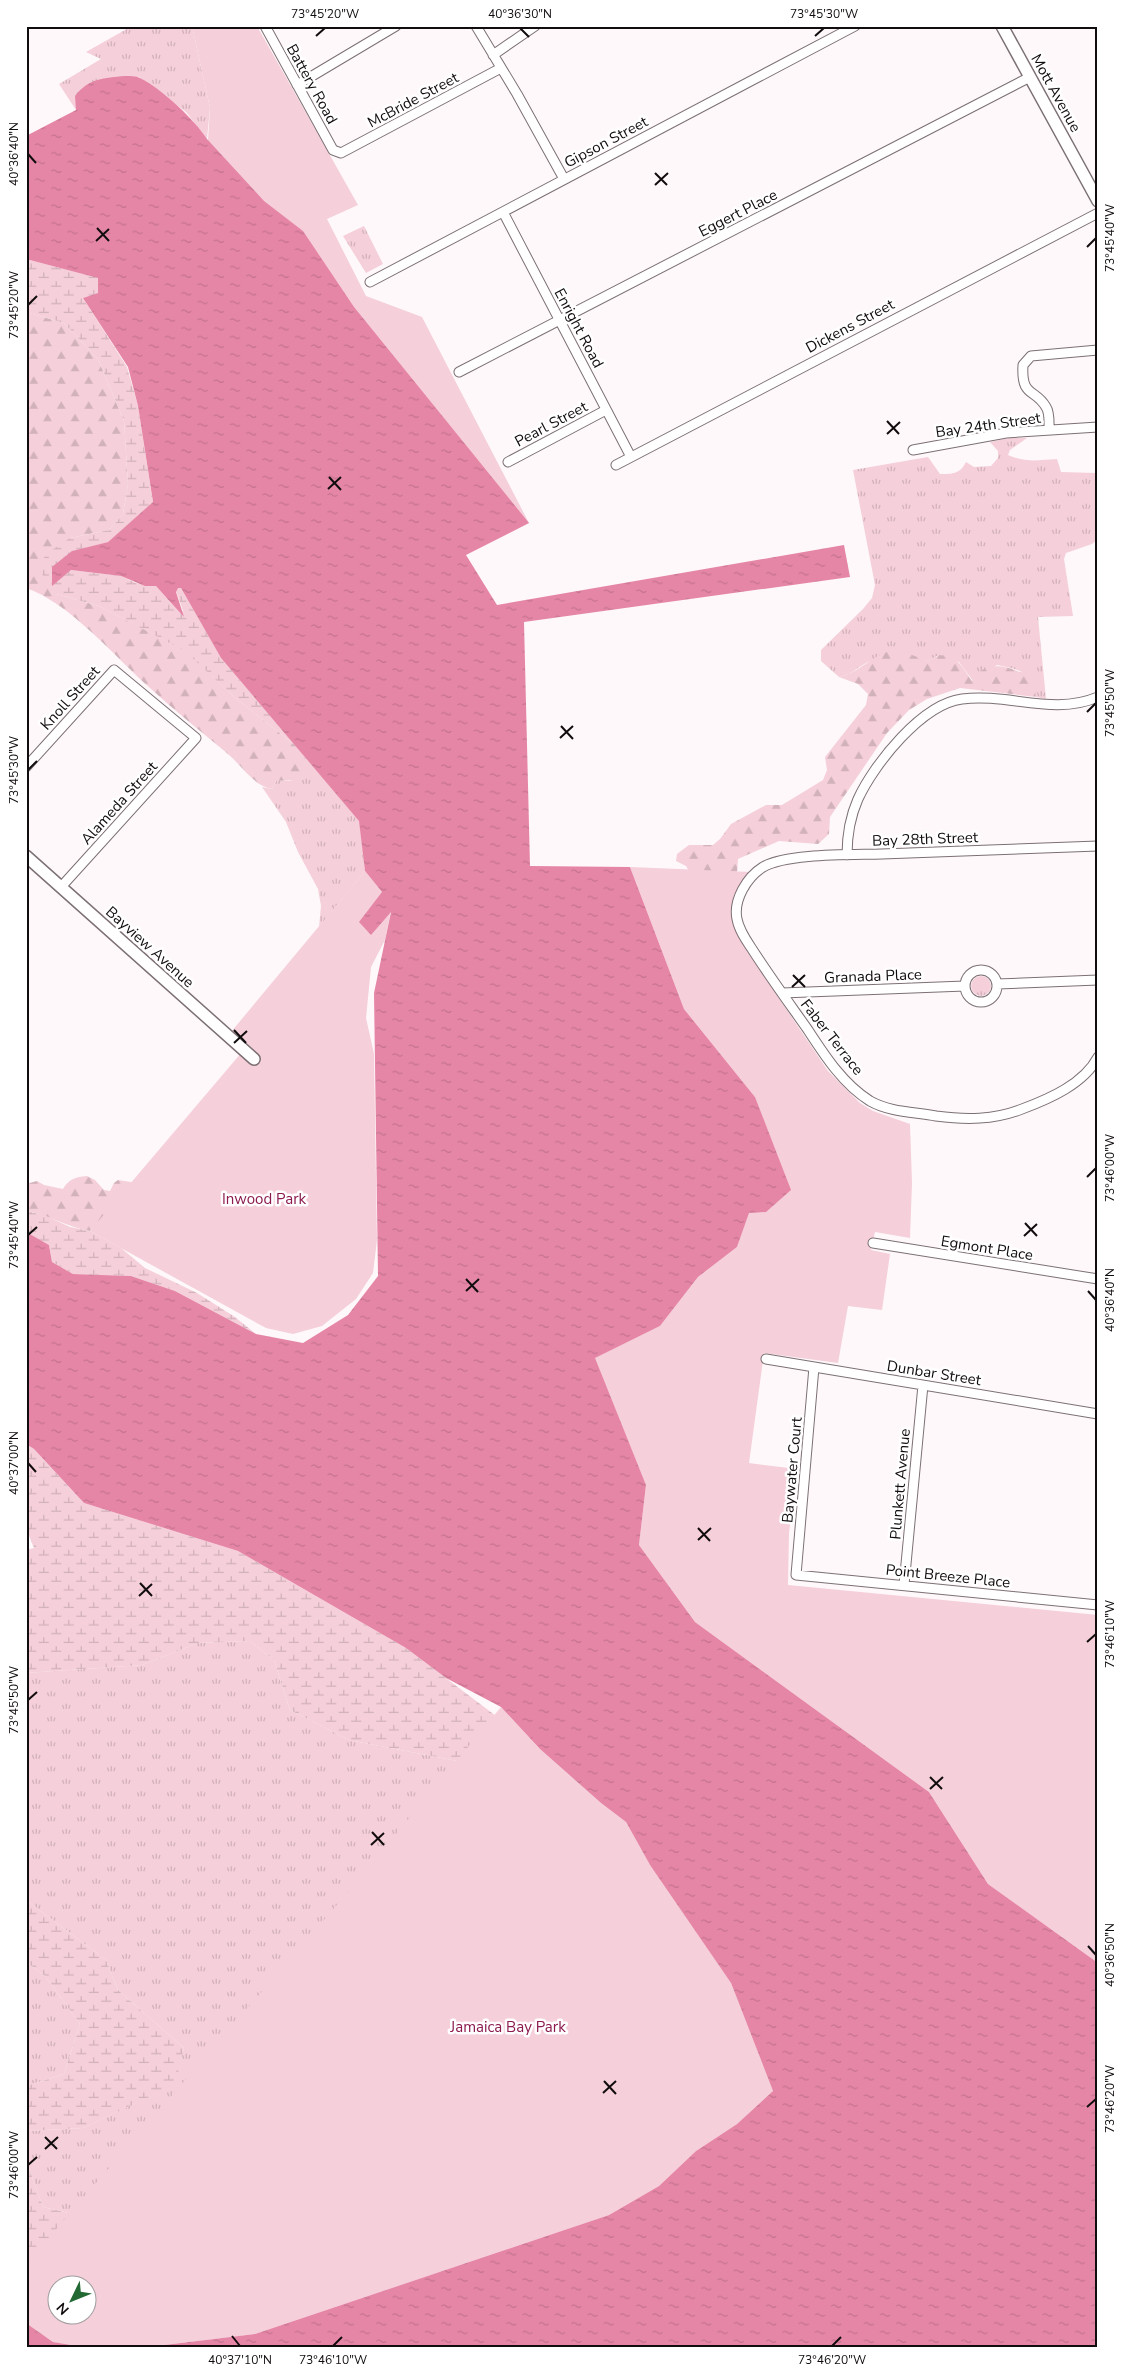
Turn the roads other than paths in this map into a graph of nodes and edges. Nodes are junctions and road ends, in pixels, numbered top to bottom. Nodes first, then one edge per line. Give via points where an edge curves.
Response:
1 (265, 26) edge
2 (396, 26) edge
3 (476, 26) edge
4 (535, 26) edge
5 (855, 26) edge
6 (1002, 26) edge
7 (493, 55) junction
8 (501, 68) junction
9 (1030, 77) junction
10 (297, 85) junction
11 (337, 153) joint
12 (564, 179) junction
13 (1097, 197) edge
14 (503, 212) junction
15 (1098, 213) edge
16 (370, 282) dead end
17 (560, 321) junction
18 (1098, 350) edge
19 (459, 372) dead end
20 (606, 410) junction
21 (1098, 427) edge
22 (1049, 430) junction
23 (913, 450) dead end
24 (631, 457) junction
25 (508, 462) dead end
26 (616, 465) dead end
27 (114, 670) joint
28 (1098, 697) edge
29 (26, 767) edge
30 (1098, 846) edge
31 (847, 855) junction
32 (26, 856) edge
33 (756, 872) joint
34 (61, 887) junction
35 (1098, 980) edge
36 (997, 984) junction
37 (965, 986) junction
38 (782, 993) junction
39 (1098, 1057) edge
40 (254, 1059) dead end
41 (873, 1243) dead end
42 (1098, 1279) edge
43 (766, 1359) dead end
44 (814, 1367) junction
45 (923, 1385) junction
46 (1098, 1414) edge
47 (796, 1575) joint
48 (904, 1585) junction
49 (1098, 1605) edge

1 - 10 street, Battery Road
2 - 10 street
3 - 7 street
4 - 7 street
5 - 12 street, Gipson Street
6 - 9 street, Mott Avenue
7 - 8 street
8 - 11 street, McBride Street
8 - 12 street
9 - 13 street, Mott Avenue
9 - 17 street, Eggert Place
10 - 11 street, Battery Road via 332,150
12 - 14 street, Gipson Street
14 - 16 street, Gipson Street
14 - 17 street, Enright Road
15 - 24 street, Dickens Street
17 - 19 street, Eggert Place
17 - 20 street, Enright Road
18 - 22 street via 1031,356 1023,365 1026,388 1048,410
20 - 24 street, Enright Road
20 - 25 street, Pearl Street
21 - 22 street, Bay 24th Street
22 - 23 street, Bay 24th Street via 1006,433
24 - 26 street, Dickens Street
27 - 29 street, Knoll Street
27 - 34 street, Alameda Street via 196,738
28 - 31 street via 1067,706 962,699 932,710 912,727 869,780 850,823
30 - 31 street, Bay 28th Street
31 - 33 street, Bay 28th Street via 781,860
32 - 34 street, Bayview Avenue
33 - 38 street, Faber Terrace via 742,890 737,918 748,943
34 - 40 street, Bayview Avenue
35 - 36 street
36 - 37 street via 992,975 978,970 969,976
36 - 37 street via 994,994 982,1001 972,999
37 - 38 street, Granada Place
38 - 39 street, Faber Terrace via 846,1080 871,1101 906,1111 956,1118 1002,1116 1038,1103 1080,1079
41 - 42 street, Egmont Place
43 - 44 street, Dunbar Street
44 - 45 street, Dunbar Street
44 - 47 street, Baywater Court
45 - 46 street, Dunbar Street
45 - 48 street, Plunkett Avenue
47 - 48 street, Point Breeze Place
48 - 49 street, Point Breeze Place

